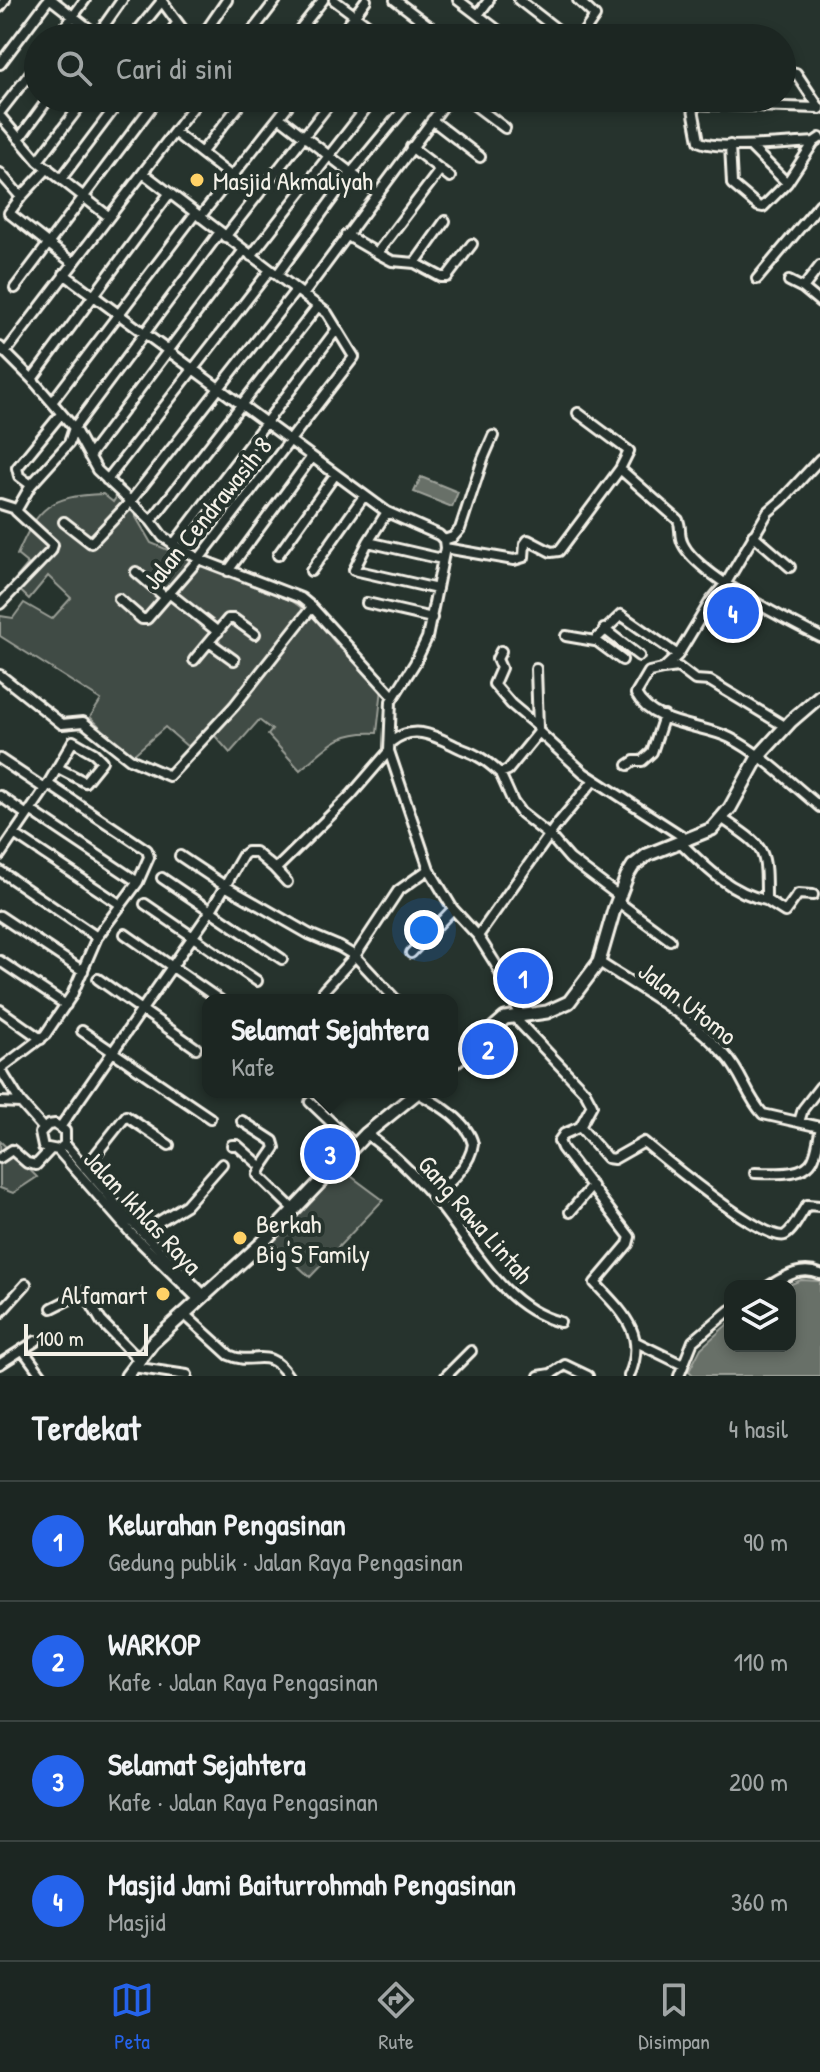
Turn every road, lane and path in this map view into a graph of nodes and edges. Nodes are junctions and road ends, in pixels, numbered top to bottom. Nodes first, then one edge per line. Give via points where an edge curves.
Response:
1 (5, 0) edge
2 (50, 0) edge
3 (85, 0) edge
4 (122, 0) edge
5 (213, 0) edge
6 (276, 0) edge
7 (323, 0) edge
8 (334, 0) edge
9 (366, 0) edge
10 (395, 0) edge
11 (458, 0) edge
12 (489, 0) edge
13 (519, 0) edge
14 (578, 0) edge
15 (162, 1) edge
16 (225, 4) edge
17 (0, 7) edge
18 (354, 15) junction
19 (478, 15) junction
20 (73, 17) junction
21 (177, 23) edge
22 (31, 24) edge
23 (68, 24) edge
24 (82, 24) edge
25 (106, 24) edge
26 (143, 24) edge
27 (211, 24) edge
28 (258, 24) edge
29 (304, 24) edge
30 (348, 24) edge
31 (365, 24) edge
32 (427, 24) edge
33 (486, 24) edge
34 (550, 24) edge
35 (590, 24) edge
36 (24, 33) edge
37 (0, 64) edge
38 (796, 73) edge
39 (24, 82) edge
40 (796, 105) edge
41 (819, 106) edge
42 (39, 112) edge
43 (75, 112) edge
44 (111, 112) edge
45 (147, 112) edge
46 (189, 112) edge
47 (234, 112) edge
48 (283, 112) edge
49 (322, 112) edge
50 (363, 112) edge
51 (401, 112) edge
52 (438, 112) edge
53 (484, 112) edge
54 (694, 112) edge
55 (0, 114) edge
56 (279, 117) junction
57 (432, 120) junction
58 (505, 128) dead end
59 (174, 132) junction
60 (303, 135) junction
61 (19, 139) junction
62 (817, 140) edge
63 (730, 145) junction
64 (750, 146) junction
65 (411, 147) junction
66 (201, 153) junction
67 (328, 155) junction
68 (480, 157) dead end
69 (38, 161) junction
70 (48, 168) junction
71 (440, 170) junction
72 (0, 173) edge
73 (143, 173) junction
74 (351, 173) junction
75 (232, 177) junction
76 (450, 177) dead end
77 (61, 179) junction
78 (787, 183) junction
79 (377, 193) junction
80 (169, 194) junction
81 (21, 197) junction
82 (83, 197) junction
83 (820, 204) edge
84 (198, 215) junction
85 (108, 216) junction
86 (445, 221) dead end
87 (222, 234) junction
88 (346, 235) junction
89 (47, 242) junction
90 (472, 244) dead end
91 (248, 253) junction
92 (377, 253) junction
93 (73, 263) junction
94 (415, 263) junction
95 (820, 266) edge
96 (273, 273) junction
97 (64, 274) junction
98 (757, 279) dead end
99 (789, 281) dead end
100 (15, 288) dead end
101 (803, 288) junction
102 (300, 292) junction
103 (93, 296) junction
104 (820, 302) edge
105 (318, 306) junction
106 (120, 315) junction
107 (337, 329) junction
108 (143, 334) junction
109 (2, 350) edge
110 (167, 352) junction
111 (191, 369) junction
112 (32, 379) junction
113 (218, 389) junction
114 (52, 402) junction
115 (240, 404) junction
116 (578, 413) dead end
117 (61, 414) junction
118 (265, 424) junction
119 (74, 428) junction
120 (493, 436) dead end
121 (290, 442) junction
122 (89, 456) junction
123 (311, 458) junction
124 (820, 459) edge
125 (620, 469) junction
126 (335, 475) junction
127 (107, 480) junction
128 (31, 485) junction
129 (364, 496) junction
130 (130, 502) junction
131 (0, 504) edge
132 (16, 509) junction
133 (387, 512) junction
134 (151, 521) junction
135 (64, 522) dead end
136 (753, 535) junction
137 (368, 542) junction
138 (444, 544) junction
139 (173, 545) junction
140 (278, 555) dead end
141 (199, 559) junction
142 (442, 559) junction
143 (790, 567) dead end
144 (228, 571) junction
145 (311, 571) dead end
146 (136, 572) dead end
147 (726, 583) junction
148 (437, 589) junction
149 (167, 595) junction
150 (119, 599) dead end
151 (367, 603) dead end
152 (0, 604) edge
153 (312, 607) junction
154 (432, 618) junction
155 (604, 629) junction
156 (218, 632) junction
157 (255, 634) dead end
158 (566, 636) dead end
159 (820, 637) edge
160 (595, 641) junction
161 (209, 642) junction
162 (501, 651) dead end
163 (678, 655) junction
164 (639, 656) dead end
165 (194, 660) dead end
166 (234, 660) dead end
167 (622, 660) dead end
168 (536, 669) dead end
169 (663, 669) junction
170 (0, 675) edge
171 (393, 696) junction
172 (820, 696) edge
173 (664, 716) junction
174 (786, 727) junction
175 (538, 729) junction
176 (390, 744) junction
177 (758, 757) junction
178 (0, 759) edge
179 (628, 765) dead end
180 (58, 768) junction
181 (500, 773) junction
182 (594, 780) junction
183 (46, 786) junction
184 (0, 796) edge
185 (820, 807) edge
186 (28, 812) junction
187 (723, 819) junction
188 (0, 833) edge
189 (550, 836) junction
190 (12, 837) junction
191 (684, 841) junction
192 (0, 855) edge
193 (180, 856) dead end
194 (274, 868) junction
195 (429, 869) junction
196 (0, 871) edge
197 (162, 878) dead end
198 (138, 882) junction
199 (287, 882) dead end
200 (225, 886) junction
201 (813, 895) dead end
202 (618, 899) junction
203 (766, 900) junction
204 (145, 904) dead end
205 (121, 905) junction
206 (453, 909) junction
207 (210, 912) junction
208 (0, 916) edge
209 (125, 934) dead end
210 (193, 935) junction
211 (478, 936) junction
212 (97, 937) junction
213 (670, 940) dead end
214 (411, 953) dead end
215 (355, 956) junction
216 (282, 959) dead end
217 (0, 961) edge
218 (599, 962) junction
219 (171, 966) junction
220 (83, 971) junction
221 (98, 979) dead end
222 (257, 981) dead end
223 (324, 990) dead end
224 (211, 994) edge
225 (390, 994) edge
226 (66, 1005) junction
227 (141, 1008) junction
228 (0, 1010) edge
229 (516, 1015) junction
230 (82, 1031) dead end
231 (41, 1039) junction
232 (196, 1048) dead end
233 (112, 1051) junction
234 (458, 1059) edge
235 (0, 1069) edge
236 (820, 1087) edge
237 (411, 1098) edge
238 (427, 1098) edge
239 (0, 1102) edge
240 (310, 1102) dead end
241 (21, 1103) junction
242 (210, 1118) dead end
243 (242, 1121) dead end
244 (799, 1122) junction
245 (61, 1126) junction
246 (580, 1127) junction
247 (43, 1128) junction
248 (820, 1130) edge
249 (366, 1134) junction
250 (169, 1145) dead end
251 (232, 1145) dead end
252 (355, 1145) junction
253 (58, 1148) junction
254 (0, 1158) edge
255 (222, 1164) dead end
256 (262, 1167) junction
257 (85, 1168) junction
258 (755, 1173) dead end
259 (592, 1186) junction
260 (434, 1197) junction
261 (820, 1206) edge
262 (294, 1210) junction
263 (570, 1212) dead end
264 (142, 1232) junction
265 (820, 1274) edge
266 (780, 1280) edge
267 (26, 1284) dead end
268 (202, 1298) junction
269 (52, 1308) dead end
270 (0, 1313) edge
271 (183, 1313) junction
272 (724, 1315) edge
273 (560, 1322) dead end
274 (36, 1341) dead end
275 (636, 1342) junction
276 (23, 1350) junction
277 (471, 1351) dead end
278 (1, 1360) edge
279 (683, 1365) junction
280 (132, 1367) edge
281 (187, 1375) edge
282 (42, 1376) edge
283 (288, 1376) edge
284 (446, 1376) edge
285 (539, 1376) edge
286 (588, 1376) edge
287 (629, 1376) edge
288 (679, 1376) edge

1 - 17 street
2 - 20 street
2 - 22 street
3 - 20 street
4 - 25 street
5 - 16 street
6 - 28 street
7 - 29 street
8 - 18 street
9 - 18 street
10 - 32 street
11 - 19 street
12 - 19 street
13 - 34 street
14 - 35 street via 595,16
15 - 21 street
15 - 26 street
16 - 27 street
18 - 30 street
18 - 31 street
19 - 33 street
20 - 23 street
20 - 24 street
36 - 37 street
38 - 41 street
39 - 55 street
40 - 41 street
42 - 61 street
43 - 69 street
44 - 77 street
45 - 82 street
46 - 59 street
47 - 66 street
48 - 56 street
49 - 60 street
50 - 67 street
51 - 74 street
52 - 57 street
53 - 58 street
54 - 63 street via 702,144
55 - 61 street
56 - 60 street
56 - 75 street
57 - 65 street
57 - 68 street
59 - 66 street
59 - 73 street
60 - 67 street
60 - 87 street
61 - 69 street
62 - 64 street
62 - 78 street
63 - 64 street
63 - 78 street via 731,183 758,206 767,205
64 - 78 street
65 - 71 street
65 - 79 street
66 - 75 street
67 - 74 street
67 - 91 street
69 - 70 street
70 - 77 street
70 - 81 street
71 - 76 street
71 - 92 street
72 - 81 street
73 - 80 street
73 - 85 street
74 - 79 street
74 - 96 street
75 - 84 street
77 - 82 street
79 - 88 street
80 - 84 street
80 - 103 street
81 - 89 street via 9,213
82 - 85 street
82 - 89 street
83 - 98 street
84 - 87 street
84 - 106 street
85 - 93 street
86 - 94 street
87 - 91 street
87 - 108 street
88 - 92 street
88 - 102 street
89 - 93 street
89 - 100 street
90 - 94 street via 447,277
91 - 96 street
91 - 110 street
92 - 94 street
93 - 97 street
95 - 101 street
96 - 102 street
96 - 111 street
97 - 103 street
97 - 109 street
99 - 101 street
101 - 104 street
102 - 105 street
102 - 113 street
103 - 106 street
103 - 112 street
105 - 107 street
105 - 115 street
106 - 108 street
106 - 114 street
107 - 118 street
107 - 121 street, Jalan Cendrawasih 8 via 354,357
108 - 110 street
108 - 119 street
109 - 112 street
110 - 111 street
110 - 122 street
111 - 113 street
111 - 127 street
112 - 114 street
113 - 115 street
113 - 130 street
114 - 117 street
115 - 118 street
115 - 134 street
116 - 125 street via 629,451
117 - 119 street
117 - 128 street via 17,468
118 - 121 street
118 - 139 street
119 - 122 street
119 - 128 street via 69,443
120 - 138 street via 460,529
121 - 123 street
121 - 141 street, Jalan Cendrawasih 8
122 - 127 street
123 - 126 street
123 - 144 street
124 - 136 street via 771,507
125 - 138 street via 559,551 528,540 524,557 514,560
125 - 147 street via 678,520 687,551
126 - 129 street
126 - 140 street
127 - 130 street
128 - 132 street
129 - 133 street
129 - 145 street
130 - 134 street
130 - 135 street via 91,543
131 - 132 street
132 - 152 street via 53,545
133 - 137 street
133 - 138 street via 439,535
134 - 139 street
136 - 143 street
136 - 147 street
137 - 142 street
137 - 148 street via 354,570
138 - 142 street
139 - 141 street
141 - 144 street
141 - 149 street, Jalan Cendrawasih 8
142 - 148 street
144 - 153 street
146 - 149 street
147 - 159 street
147 - 163 street
148 - 154 street
149 - 150 street, Jalan Cendrawasih 8 via 147,619
149 - 156 street
151 - 154 street
153 - 170 street via 234,706 169,776 130,759 83,722 62,724
153 - 171 street
154 - 171 street via 421,652
155 - 160 street
155 - 163 street via 624,615
155 - 164 street
156 - 157 street via 231,618
156 - 161 street
158 - 160 street
160 - 167 street
161 - 165 street
161 - 166 street
162 - 175 street via 494,684
163 - 169 street
168 - 175 street
169 - 173 street via 649,672 636,694
169 - 174 street via 678,667 699,682 710,681
171 - 176 street
172 - 174 main road
173 - 177 street via 715,731
173 - 179 street via 651,753
174 - 177 main road
175 - 181 street via 508,770
175 - 182 street
176 - 181 street via 420,732 438,736 476,753
176 - 194 street via 351,795
176 - 195 street
177 - 185 street
177 - 187 main road
178 - 183 street
180 - 180 street via 85,782 102,761 73,741
180 - 183 street
181 - 189 street via 513,802
182 - 189 street
182 - 191 street
183 - 186 street
183 - 198 street via 147,850
184 - 186 street
186 - 190 street
186 - 198 street
187 - 191 main road
187 - 203 street via 762,849
188 - 190 street
189 - 202 street
189 - 211 street
190 - 192 street
190 - 205 street
191 - 202 main road via 641,859
191 - 203 street via 703,865 737,891
193 - 200 street
194 - 199 street
194 - 200 street via 255,852 247,852
195 - 206 street
195 - 215 street via 398,891
196 - 212 street
197 - 207 street
198 - 205 street
200 - 207 street
200 - 215 street
201 - 203 street via 798,894 785,912
202 - 213 street
202 - 218 main road
204 - 210 street
205 - 212 street
206 - 211 street
206 - 214 street
207 - 210 street
207 - 216 street
208 - 220 street
209 - 219 street
210 - 219 street
210 - 222 street
211 - 229 street
212 - 220 street
215 - 223 street
215 - 225 street
217 - 226 street
218 - 229 main road via 565,1005
218 - 244 street, Jalan Utomo via 677,1013 723,1052 763,1114
219 - 224 street
219 - 227 street
220 - 226 street
221 - 227 street
226 - 231 street
227 - 232 street
227 - 233 street
228 - 231 street
229 - 234 main road via 500,1022
229 - 246 street via 585,1092 592,1105
230 - 233 street
231 - 235 street
233 - 242 street
233 - 245 street
235 - 241 street, Jalan Ikhlas Raya
236 - 244 street
237 - 249 main road
238 - 260 street via 473,1140 467,1160
239 - 241 street
240 - 252 street
241 - 247 street, Jalan Ikhlas Raya
243 - 256 street via 275,1143
244 - 248 street, Jalan Utomo
245 - 247 street
245 - 253 street, Jalan Ikhlas Raya via 67,1137
246 - 259 street via 564,1134 560,1144
246 - 261 street via 607,1158 644,1142 770,1235 787,1234 807,1205
247 - 253 street, Jalan Ikhlas Raya via 41,1143
248 - 258 street via 806,1167
249 - 252 main road
249 - 260 street, Gang Rawa Lintah
250 - 257 street via 126,1116
251 - 256 street
252 - 262 main road
253 - 254 street via 36,1165 12,1150
253 - 257 street
253 - 268 street, Jalan Ikhlas Raya via 130,1232
255 - 264 street via 186,1205
256 - 262 street via 258,1175
257 - 264 street
259 - 263 street
259 - 275 street via 630,1241 595,1283 624,1315
260 - 273 street, Gang Rawa Lintah via 480,1261 512,1293 532,1311
262 - 268 main road
264 - 268 street
265 - 266 street via 797,1271
267 - 270 street
268 - 271 main road
269 - 280 street via 84,1292
271 - 280 main road
271 - 283 street via 229,1355 270,1358
272 - 279 street via 693,1341
274 - 276 street
275 - 279 street
275 - 287 street
276 - 278 street
276 - 282 street
277 - 284 street
279 - 288 street
280 - 281 street
285 - 286 street via 565,1365

